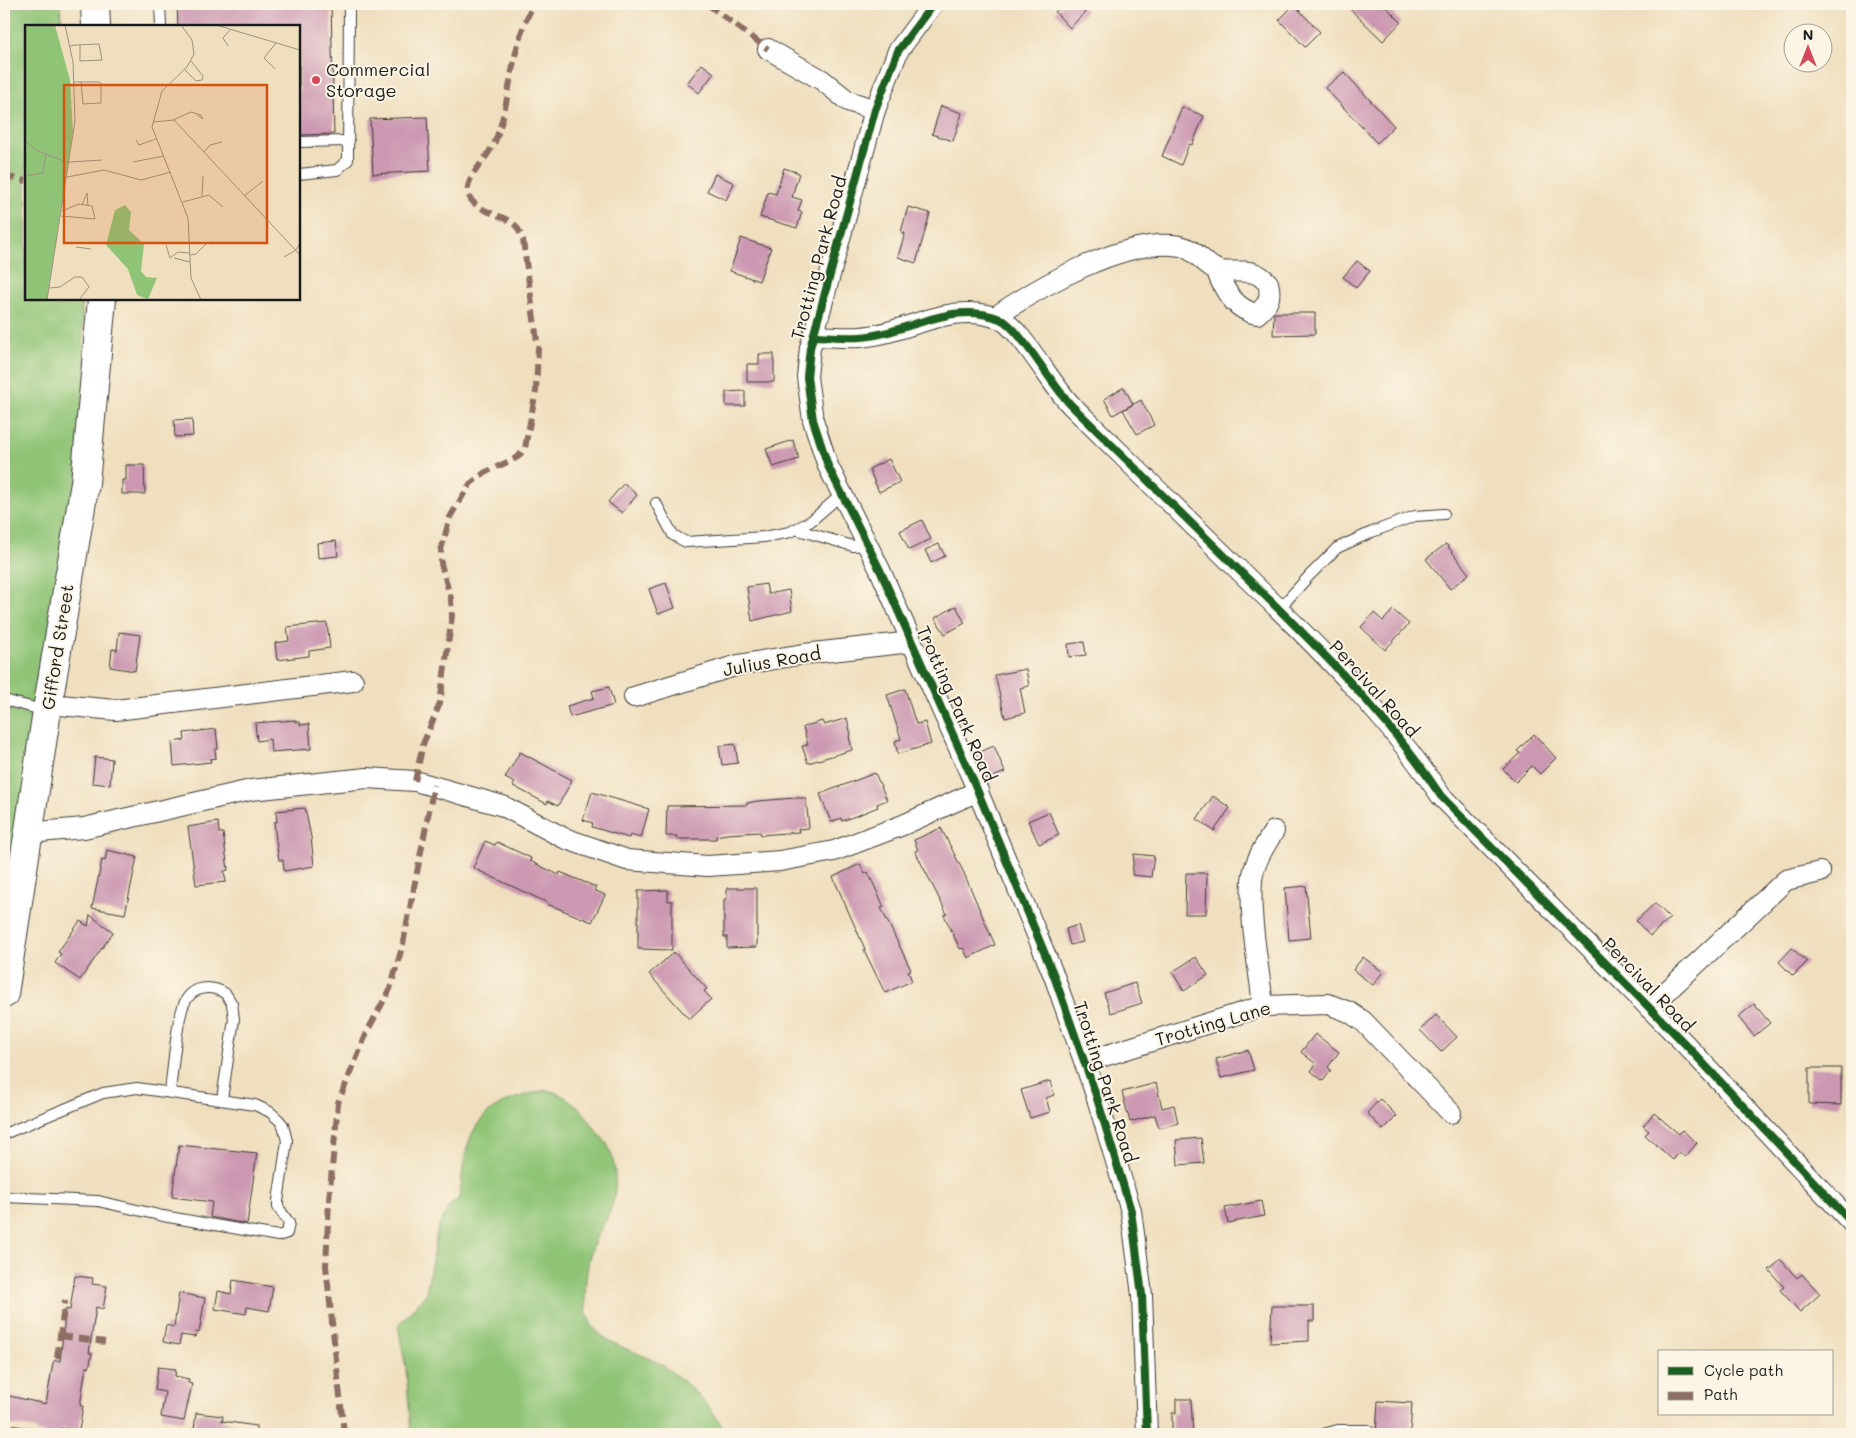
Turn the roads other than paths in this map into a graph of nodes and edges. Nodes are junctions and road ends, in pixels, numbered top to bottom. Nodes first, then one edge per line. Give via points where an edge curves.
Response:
1 (95, 4) edge
2 (160, 4) edge
3 (349, 4) edge
4 (933, 4) edge
5 (96, 25) edge
6 (161, 25) edge
7 (768, 49) dead end
8 (875, 110) junction
9 (349, 141) junction
10 (300, 142) edge
11 (300, 174) edge
12 (1216, 269) dead end
13 (102, 300) edge
14 (995, 317) junction
15 (813, 336) junction
16 (842, 494) junction
17 (656, 503) dead end
18 (1444, 514) dead end
19 (795, 529) junction
20 (868, 545) junction
21 (1279, 610) junction
22 (912, 642) junction
23 (353, 681) dead end
24 (634, 697) dead end
25 (4, 700) edge
26 (48, 707) junction
27 (978, 791) junction
28 (1274, 830) dead end
29 (28, 833) junction
30 (1820, 872) dead end
31 (4, 994) edge
32 (1263, 1006) junction
33 (1649, 1008) junction
34 (1085, 1062) junction
35 (170, 1091) junction
36 (222, 1099) junction
37 (1451, 1114) dead end
38 (4, 1134) edge
39 (4, 1198) edge
40 (1852, 1223) edge
41 (1368, 1430) dead end
42 (1148, 1434) edge
43 (1323, 1434) edge

1 - 5 main road
2 - 6 lane
3 - 9 lane
4 - 8 street, Trotting Park Road via 898,51
7 - 8 street via 822,80 848,101
8 - 15 street, Trotting Park Road
9 - 10 lane
9 - 11 lane via 348,160 343,166 337,170
12 - 14 street via 1182,246 1157,245 1057,278
13 - 26 main road, Gifford Street via 85,483
14 - 15 street, Percival Road via 952,313 860,337
14 - 21 street, Percival Road via 1002,319 1028,347 1064,399
15 - 16 street, Trotting Park Road via 807,377 813,420 828,466
16 - 19 lane
16 - 20 street, Trotting Park Road
17 - 19 lane via 673,535 686,542 764,537
18 - 21 lane via 1415,516 1337,548
19 - 20 lane via 853,546
20 - 22 street, Trotting Park Road
21 - 33 street, Percival Road via 1364,697 1413,754 1441,796
22 - 24 street, Julius Road via 738,665
22 - 27 street, Trotting Park Road
23 - 26 street via 116,710
25 - 26 lane
26 - 29 main road, Gifford Street
27 - 29 street via 903,825 834,851 780,861 708,866 627,860 564,838 503,806 415,781 367,778 251,790 84,828
27 - 34 street, Trotting Park Road via 1054,976
28 - 32 street via 1261,851 1252,878
29 - 31 main road, Gifford Street
30 - 33 street via 1786,880
32 - 34 street, Trotting Lane
32 - 37 street, Trotting Lane via 1328,1004 1349,1012 1363,1021
33 - 40 street, Percival Road
34 - 42 street, Trotting Park Road via 1131,1211 1142,1295
35 - 36 lane
35 - 36 lane via 184,1003 195,991 208,988 226,994 234,1010
35 - 38 lane via 137,1088 103,1093
36 - 39 lane via 260,1107 276,1116 283,1125 287,1141 278,1207 288,1223 287,1233 283,1236 163,1216 98,1201
41 - 43 lane via 1338,1430

